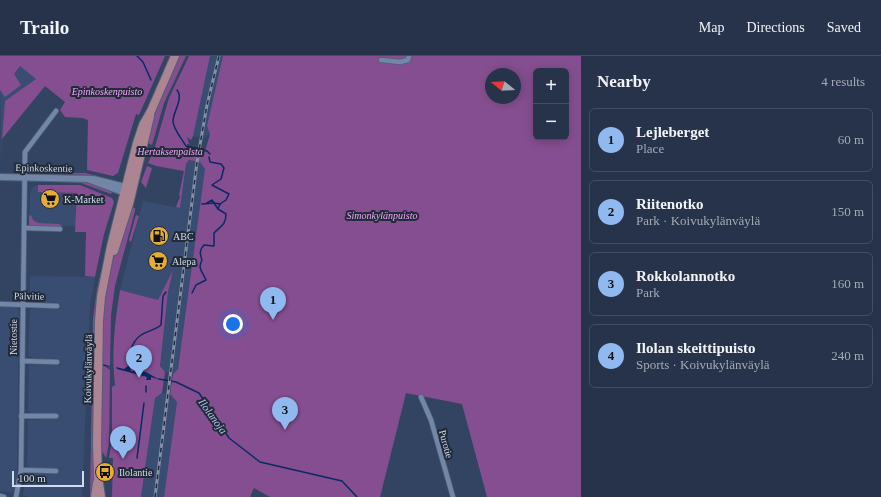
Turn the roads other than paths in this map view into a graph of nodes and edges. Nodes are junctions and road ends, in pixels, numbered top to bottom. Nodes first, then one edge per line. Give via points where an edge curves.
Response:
1 (174, 56) edge
2 (409, 56) edge
3 (381, 60) dead end
4 (56, 111) dead end
5 (0, 177) edge
6 (25, 177) junction
7 (128, 191) junction
8 (25, 228) junction
9 (60, 228) dead end
10 (0, 304) edge
11 (23, 305) junction
12 (58, 306) dead end
13 (22, 361) junction
14 (57, 362) dead end
15 (421, 397) dead end
16 (21, 416) junction
17 (56, 416) dead end
18 (21, 470) junction
19 (56, 471) dead end
20 (98, 476) junction
21 (0, 496) edge
22 (4, 497) edge
23 (16, 497) edge
24 (95, 497) edge
25 (101, 497) edge
26 (453, 497) edge

1 - 7 main road, Koivukylänväylä via 151,111
2 - 3 street via 408,60 400,62
4 - 6 street, Nietostie via 26,148
5 - 6 street, Epinkoskentie
6 - 7 street, Epinkoskentie via 87,179
6 - 8 street, Nietostie
7 - 20 main road, Koivukylänväylä via 121,234 108,264 101,297
8 - 9 street
8 - 11 street, Nietostie
10 - 11 street, Pälvitie
11 - 12 street, Pälvitie
11 - 13 street, Nietostie
13 - 14 street
13 - 16 street, Nietostie
15 - 26 street, Purotie via 431,420
16 - 17 street
16 - 18 street, Nietostie
18 - 19 street
18 - 23 street, Nietostie
20 - 24 main road, Koivukylänväylä
20 - 25 main road, Koivukylänväylä
21 - 22 street

